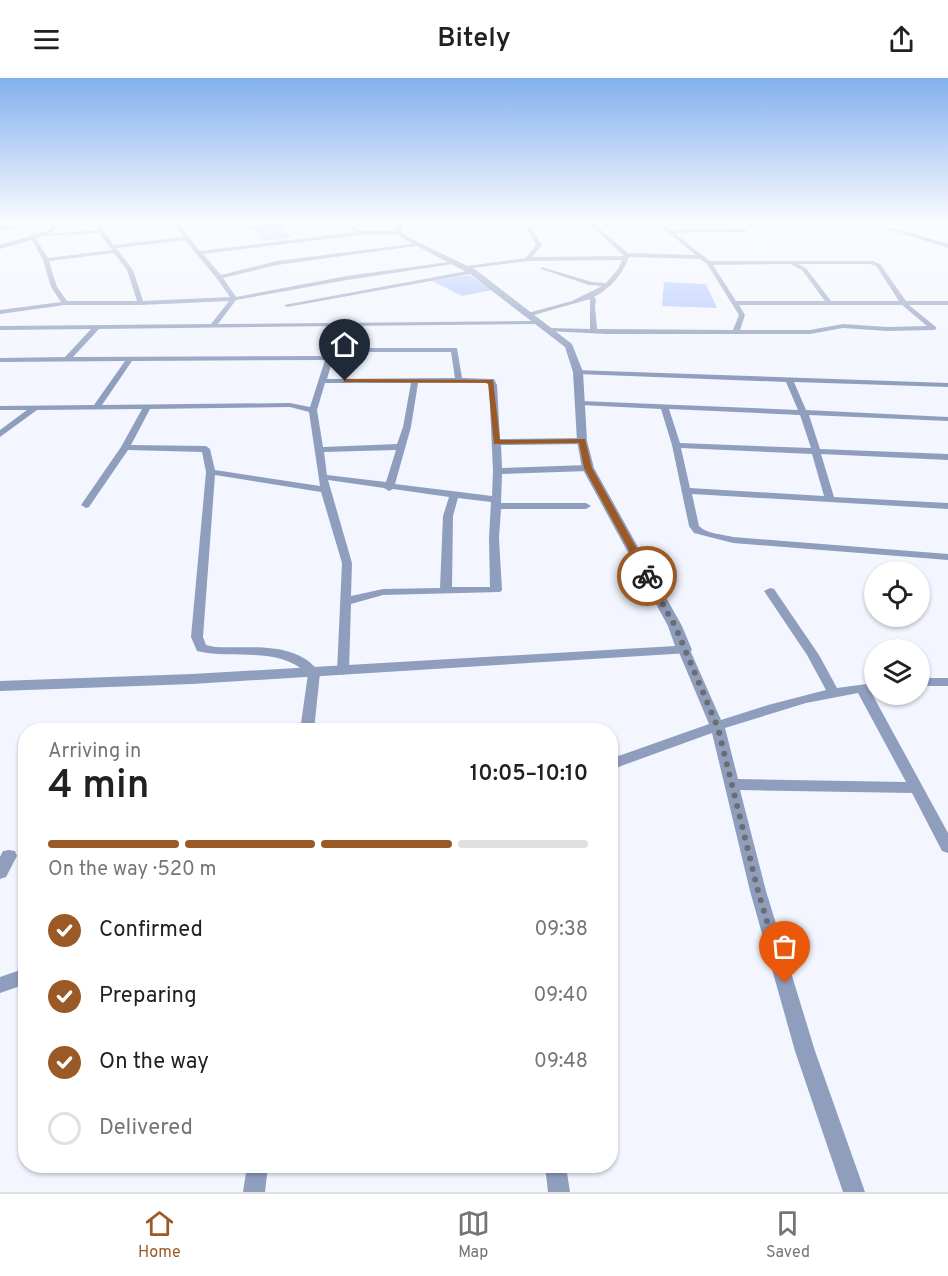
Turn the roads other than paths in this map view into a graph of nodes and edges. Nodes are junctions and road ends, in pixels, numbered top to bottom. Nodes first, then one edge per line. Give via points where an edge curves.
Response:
1 (50, 274) edge
2 (131, 274) edge
3 (218, 274) edge
4 (233, 274) edge
5 (375, 274) edge
6 (449, 274) edge
7 (475, 274) edge
8 (561, 274) edge
9 (620, 274) edge
10 (715, 274) edge
11 (808, 274) edge
12 (884, 274) edge
13 (221, 277) junction
14 (608, 285) junction
15 (283, 290) junction
16 (591, 296) junction
17 (234, 299) junction
18 (65, 303) junction
19 (141, 303) junction
20 (736, 303) junction
21 (948, 303) edge
22 (830, 304) junction
23 (286, 305) junction
24 (905, 305) junction
25 (0, 312) edge
26 (530, 314) junction
27 (340, 325) junction
28 (544, 325) junction
29 (275, 326) junction
30 (97, 327) junction
31 (212, 327) junction
32 (0, 328) edge
33 (737, 330) junction
34 (593, 331) junction
35 (331, 354) junction
36 (130, 359) junction
37 (0, 360) edge
38 (68, 360) junction
39 (578, 372) junction
40 (789, 379) junction
41 (415, 380) junction
42 (459, 380) junction
43 (322, 381) junction
44 (948, 385) edge
45 (317, 397) junction
46 (581, 403) junction
47 (290, 405) junction
48 (97, 406) junction
49 (148, 406) junction
50 (36, 407) junction
51 (664, 407) junction
52 (0, 408) edge
53 (313, 410) junction
54 (804, 413) junction
55 (948, 419) edge
56 (0, 434) edge
57 (582, 441) junction
58 (497, 442) junction
59 (676, 445) junction
60 (125, 447) junction
61 (401, 447) junction
62 (319, 450) junction
63 (818, 452) junction
64 (948, 457) edge
65 (588, 468) junction
66 (498, 471) junction
67 (211, 472) junction
68 (323, 477) junction
69 (389, 488) junction
70 (325, 490) junction
71 (685, 491) junction
72 (454, 496) junction
73 (830, 500) junction
74 (497, 503) junction
75 (86, 505) dead end
76 (586, 506) dead end
77 (948, 506) edge
78 (948, 557) edge
79 (446, 591) junction
80 (770, 591) dead end
81 (345, 602) junction
82 (684, 650) junction
83 (343, 671) junction
84 (314, 672) junction
85 (930, 682) edge
86 (948, 682) edge
87 (0, 686) edge
88 (864, 688) edge
89 (833, 692) junction
90 (877, 705) edge
91 (308, 723) edge
92 (718, 728) junction
93 (618, 762) edge
94 (732, 784) junction
95 (916, 788) junction
96 (948, 847) edge
97 (9, 856) dead end
98 (0, 872) edge
99 (18, 979) edge
100 (0, 985) edge
101 (257, 1173) edge
102 (557, 1173) edge
103 (254, 1192) edge
104 (559, 1192) edge
105 (854, 1192) edge

1 - 18 street
2 - 19 street
3 - 13 street
4 - 13 street
5 - 15 street
6 - 23 street
7 - 26 street
8 - 14 street
9 - 14 street
10 - 20 street
11 - 22 street
12 - 24 street
13 - 17 street
14 - 16 street
15 - 17 street
15 - 23 street via 289,298
16 - 26 street
16 - 34 street
17 - 19 street
17 - 31 street
18 - 19 street
18 - 25 street
20 - 22 street
20 - 33 street via 741,315
21 - 24 street
22 - 24 street
23 - 29 street
24 - 33 street via 934,328
26 - 28 street
27 - 28 street
27 - 29 street
27 - 35 street
28 - 34 street
28 - 39 street via 569,346
29 - 31 street
30 - 31 street
30 - 32 street
30 - 38 street
33 - 34 street
35 - 36 street
35 - 42 street via 454,350
35 - 43 street
36 - 38 street
36 - 48 street
37 - 38 street
39 - 40 street
39 - 46 street
40 - 44 street
40 - 54 street
41 - 42 street
41 - 43 street
41 - 61 street
42 - 58 street via 491,381
43 - 45 street
45 - 47 street
45 - 53 street
46 - 51 street
46 - 57 street
47 - 49 street
47 - 53 street
48 - 49 street
48 - 50 street
49 - 60 street
50 - 52 street
50 - 56 street
51 - 54 street
51 - 59 street
53 - 62 street
54 - 55 street
54 - 63 street
57 - 58 street
57 - 65 street
58 - 66 street
59 - 63 street
59 - 71 street
60 - 67 street via 206,449
60 - 75 street
61 - 62 street
61 - 69 street
62 - 68 street
63 - 64 street
63 - 73 street
65 - 66 street
65 - 82 street via 675,626
66 - 74 street
67 - 70 street
67 - 84 street via 197,637 201,648 291,655 302,659
68 - 69 street
68 - 70 street
69 - 72 street
70 - 81 street via 347,563
71 - 73 street
71 - 78 street via 694,526 710,535
72 - 74 street
72 - 79 street via 448,516
73 - 77 street
74 - 76 street
74 - 79 street via 496,590
79 - 81 street via 372,593
80 - 89 street
81 - 83 street
82 - 83 street
82 - 92 street
83 - 84 street
84 - 87 street
84 - 91 street
85 - 86 street
88 - 89 street
89 - 92 street via 772,706
90 - 95 street
92 - 93 street
92 - 94 street
94 - 95 street
94 - 105 street via 758,891 805,1052
95 - 96 street
97 - 98 street
99 - 100 street
101 - 103 street
102 - 104 street

